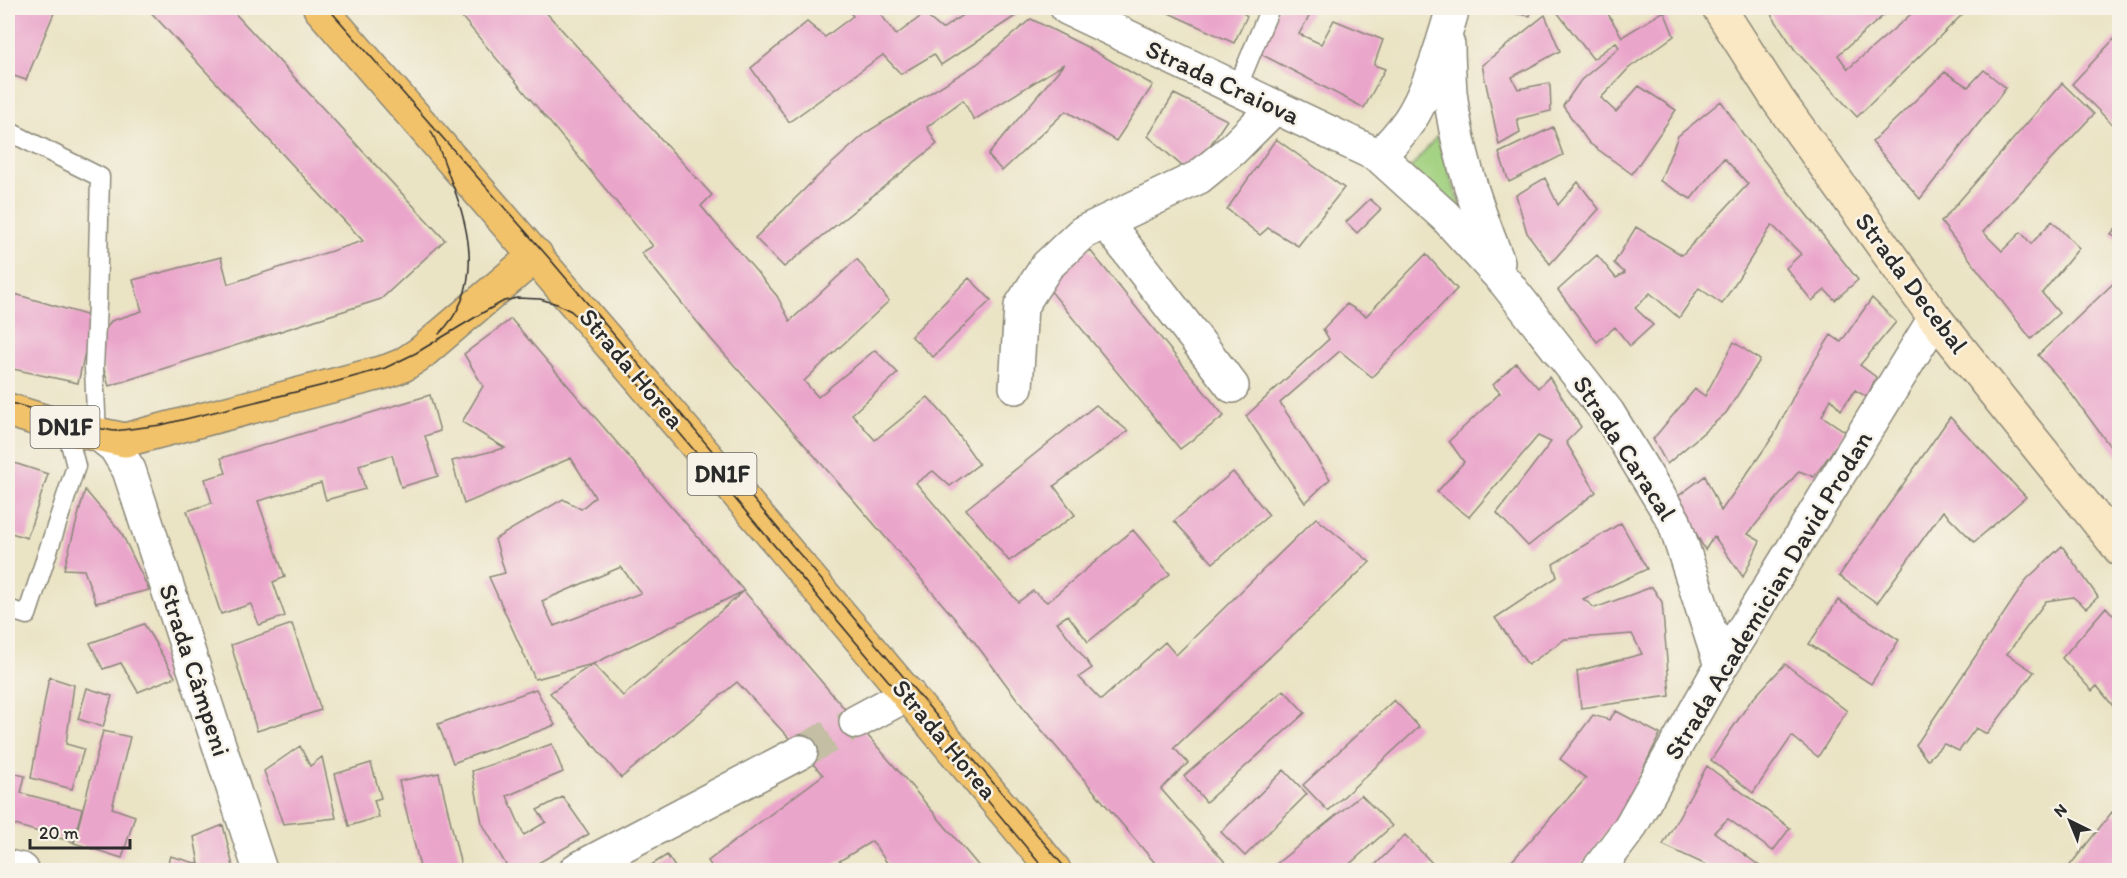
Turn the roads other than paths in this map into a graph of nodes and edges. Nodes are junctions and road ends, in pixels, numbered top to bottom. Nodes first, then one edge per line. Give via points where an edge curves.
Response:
1 (320, 8) edge
2 (1067, 8) edge
3 (1270, 8) edge
4 (1719, 8) edge
5 (1450, 19) edge
6 (1237, 88) junction
7 (1275, 106) junction
8 (8, 130) edge
9 (1379, 156) junction
10 (1106, 222) junction
11 (536, 255) junction
12 (1506, 283) junction
13 (1935, 318) junction
14 (1232, 386) dead end
15 (1016, 387) dead end
16 (8, 410) edge
17 (66, 428) junction
18 (144, 434) junction
19 (99, 435) junction
20 (129, 470) junction
21 (2120, 549) edge
22 (8, 609) edge
23 (1721, 666) junction
24 (908, 694) junction
25 (856, 722) tunnel mouth
26 (801, 752) tunnel mouth
27 (8, 867) edge
28 (22, 870) edge
29 (260, 870) edge
30 (576, 870) edge
31 (1054, 870) edge
32 (1598, 870) edge

1 - 11 main road, Strada Horea / DN1F
2 - 6 street, Strada Craiova
3 - 6 lane
4 - 13 street, Strada Decebal via 1778,100
5 - 9 street, Strada Caracal via 1420,102
5 - 12 street, Strada Caracal via 1450,93 1463,155 1479,216
6 - 7 street, Strada Craiova
7 - 9 street, Strada Craiova
7 - 10 street via 1199,177
8 - 19 lane via 100,177 94,368
9 - 12 street, Strada Caracal via 1445,216
10 - 14 street
10 - 15 street via 1082,233 1047,266 1021,306
11 - 18 main road, DN1F via 403,365
11 - 24 main road, Strada Horea / DN1F
12 - 23 street, Strada Caracal via 1608,413 1674,521
13 - 21 street, Strada Decebal
13 - 23 street, Strada Academician David Prodan
16 - 17 main road, DN1F
17 - 19 main road, DN1F
17 - 22 lane via 76,466 27,615
18 - 19 main road, DN1F via 125,440
18 - 20 street via 134,450
19 - 20 street, Strada Câmpeni via 115,447
20 - 29 street, Strada Câmpeni
23 - 32 street, Strada Academician David Prodan via 1629,829
24 - 25 street
24 - 31 main road, Strada Horea / DN1F
26 - 30 street
27 - 28 street

